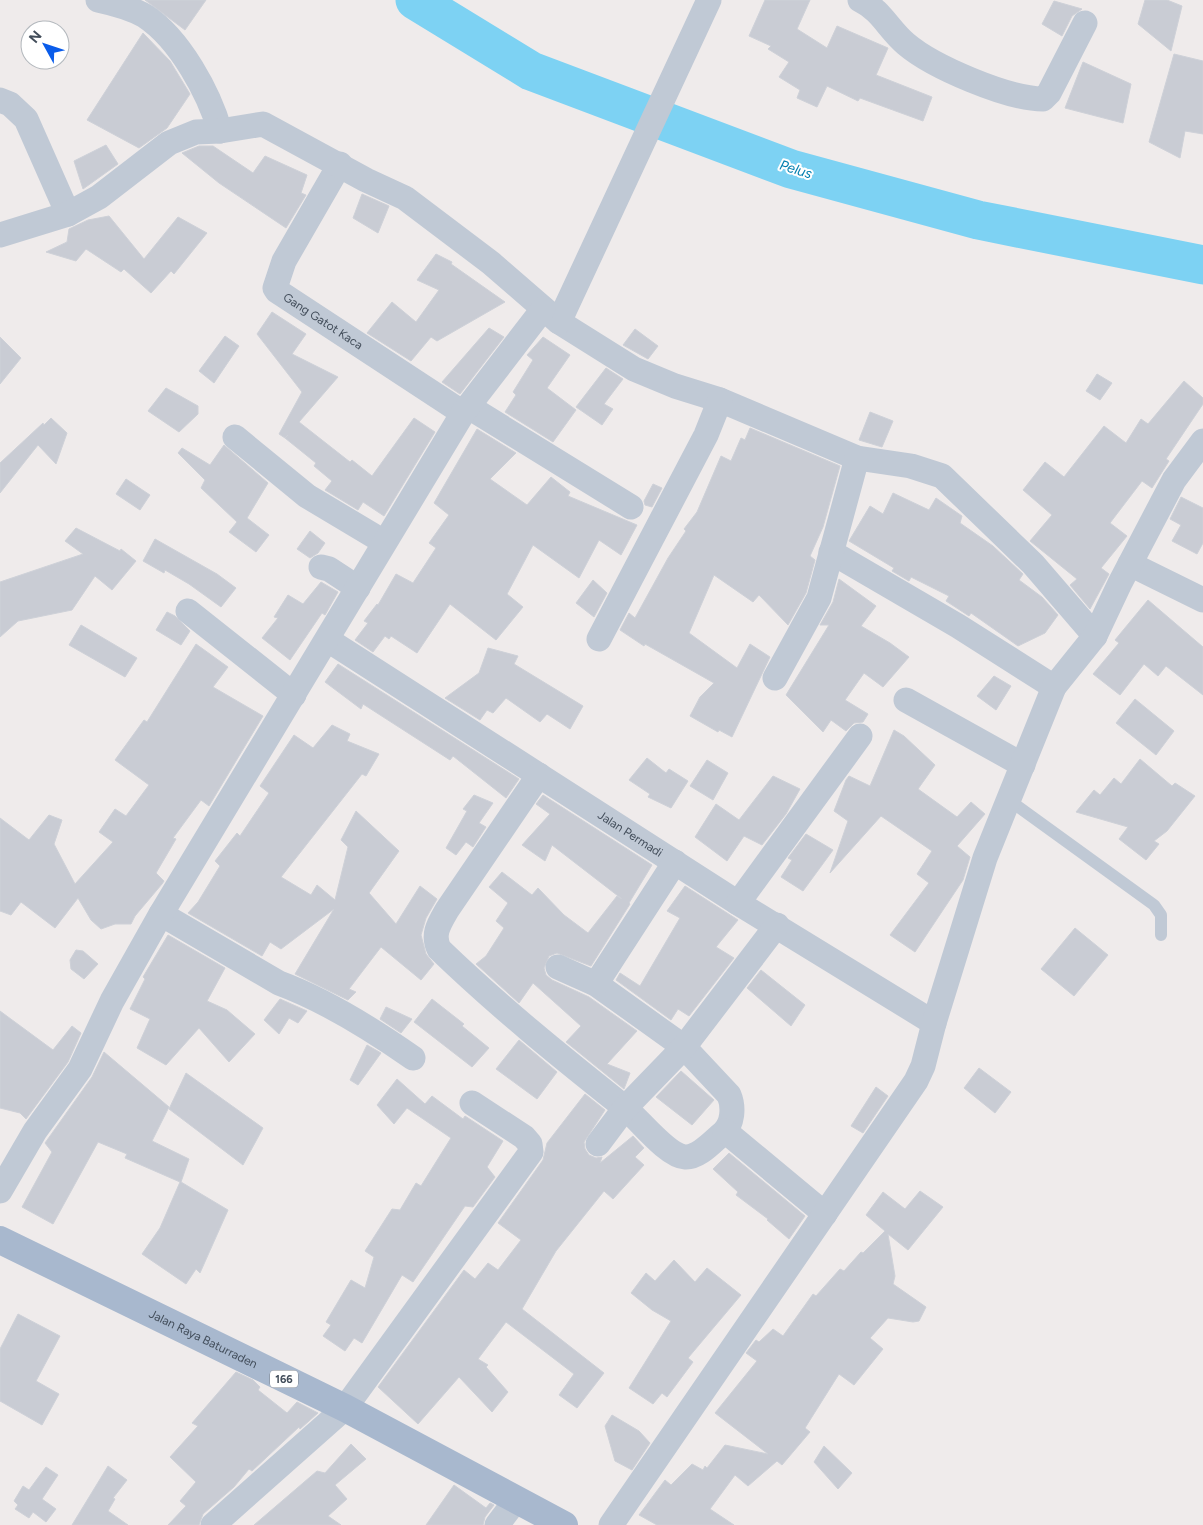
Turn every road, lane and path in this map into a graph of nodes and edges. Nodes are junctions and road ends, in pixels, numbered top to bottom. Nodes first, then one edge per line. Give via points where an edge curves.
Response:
1 (98, 0) edge
2 (709, 0) edge
3 (860, 0) edge
4 (1085, 23) dead end
5 (0, 100) edge
6 (220, 131) junction
7 (340, 164) junction
8 (68, 214) junction
9 (2, 232) edge
10 (551, 316) junction
11 (720, 400) junction
12 (466, 410) junction
13 (235, 437) dead end
14 (1203, 441) edge
15 (854, 468) junction
16 (631, 508) dead end
17 (384, 542) junction
18 (831, 552) junction
19 (1130, 564) junction
20 (321, 566) dead end
21 (358, 588) junction
22 (1203, 600) edge
23 (188, 611) dead end
24 (1095, 636) junction
25 (599, 639) dead end
26 (328, 640) junction
27 (775, 678) dead end
28 (1054, 687) junction
29 (294, 695) junction
30 (906, 700) dead end
31 (860, 736) dead end
32 (1023, 765) junction
33 (539, 775) junction
34 (1009, 800) junction
35 (675, 862) junction
36 (738, 903) junction
37 (161, 914) junction
38 (777, 925) junction
39 (1161, 935) dead end
40 (558, 967) dead end
41 (596, 984) junction
42 (934, 1023) junction
43 (684, 1048) junction
44 (413, 1058) dead end
45 (472, 1103) dead end
46 (625, 1108) junction
47 (726, 1131) junction
48 (598, 1144) dead end
49 (0, 1191) edge
50 (825, 1214) junction
51 (0, 1240) edge
52 (345, 1408) junction
53 (516, 1500) junction
54 (213, 1525) edge
55 (497, 1525) edge
56 (564, 1525) edge
57 (612, 1525) edge

1 - 6 street via 145,16 176,46 213,106
2 - 10 street via 635,164
3 - 4 street via 873,8 904,42 936,64 1031,99 1043,99 1049,94
5 - 8 street via 10,104 26,119
6 - 7 street via 263,124
6 - 8 street via 196,132 169,143 99,197
7 - 10 street via 405,198 491,263
7 - 12 street, Gang Gatot Kaca via 284,261 275,288
8 - 9 street
10 - 11 street via 634,369
10 - 12 street
11 - 15 street
11 - 25 street via 709,430
12 - 16 street
12 - 17 street
13 - 17 street via 308,496
14 - 19 street via 1174,480
15 - 18 street
15 - 24 street via 911,466 942,476 1033,564
17 - 21 street
18 - 27 street via 819,598
18 - 28 street
19 - 22 street
19 - 24 street
20 - 21 street
21 - 26 street
23 - 29 street
24 - 28 street
26 - 29 street
26 - 33 street, Jalan Permadi
28 - 32 street
29 - 37 street
30 - 32 street
31 - 36 street
32 - 34 street
33 - 35 street, Jalan Permadi
33 - 46 street via 447,910 436,929 435,941 464,973 565,1061
34 - 39 lane via 1154,905 1161,915
34 - 42 street via 985,858
35 - 36 street, Jalan Permadi
35 - 41 street
36 - 38 street, Jalan Permadi
37 - 44 street via 279,982 382,1036
37 - 49 street via 112,1001 80,1069 35,1131
38 - 42 street, Jalan Permadi
38 - 43 street
40 - 41 street
41 - 43 street
42 - 50 street via 916,1080
43 - 46 street
43 - 47 street via 729,1095 732,1114
45 - 52 street via 524,1137 531,1152
46 - 47 street via 674,1154 686,1157 700,1152
46 - 48 street
47 - 50 street
50 - 57 street
51 - 52 main road, Jalan Raya Baturraden / 166
52 - 53 main road, Jalan Raya Baturraden / 166
52 - 54 street
53 - 55 street
53 - 56 main road, Jalan Raya Baturraden / 166

